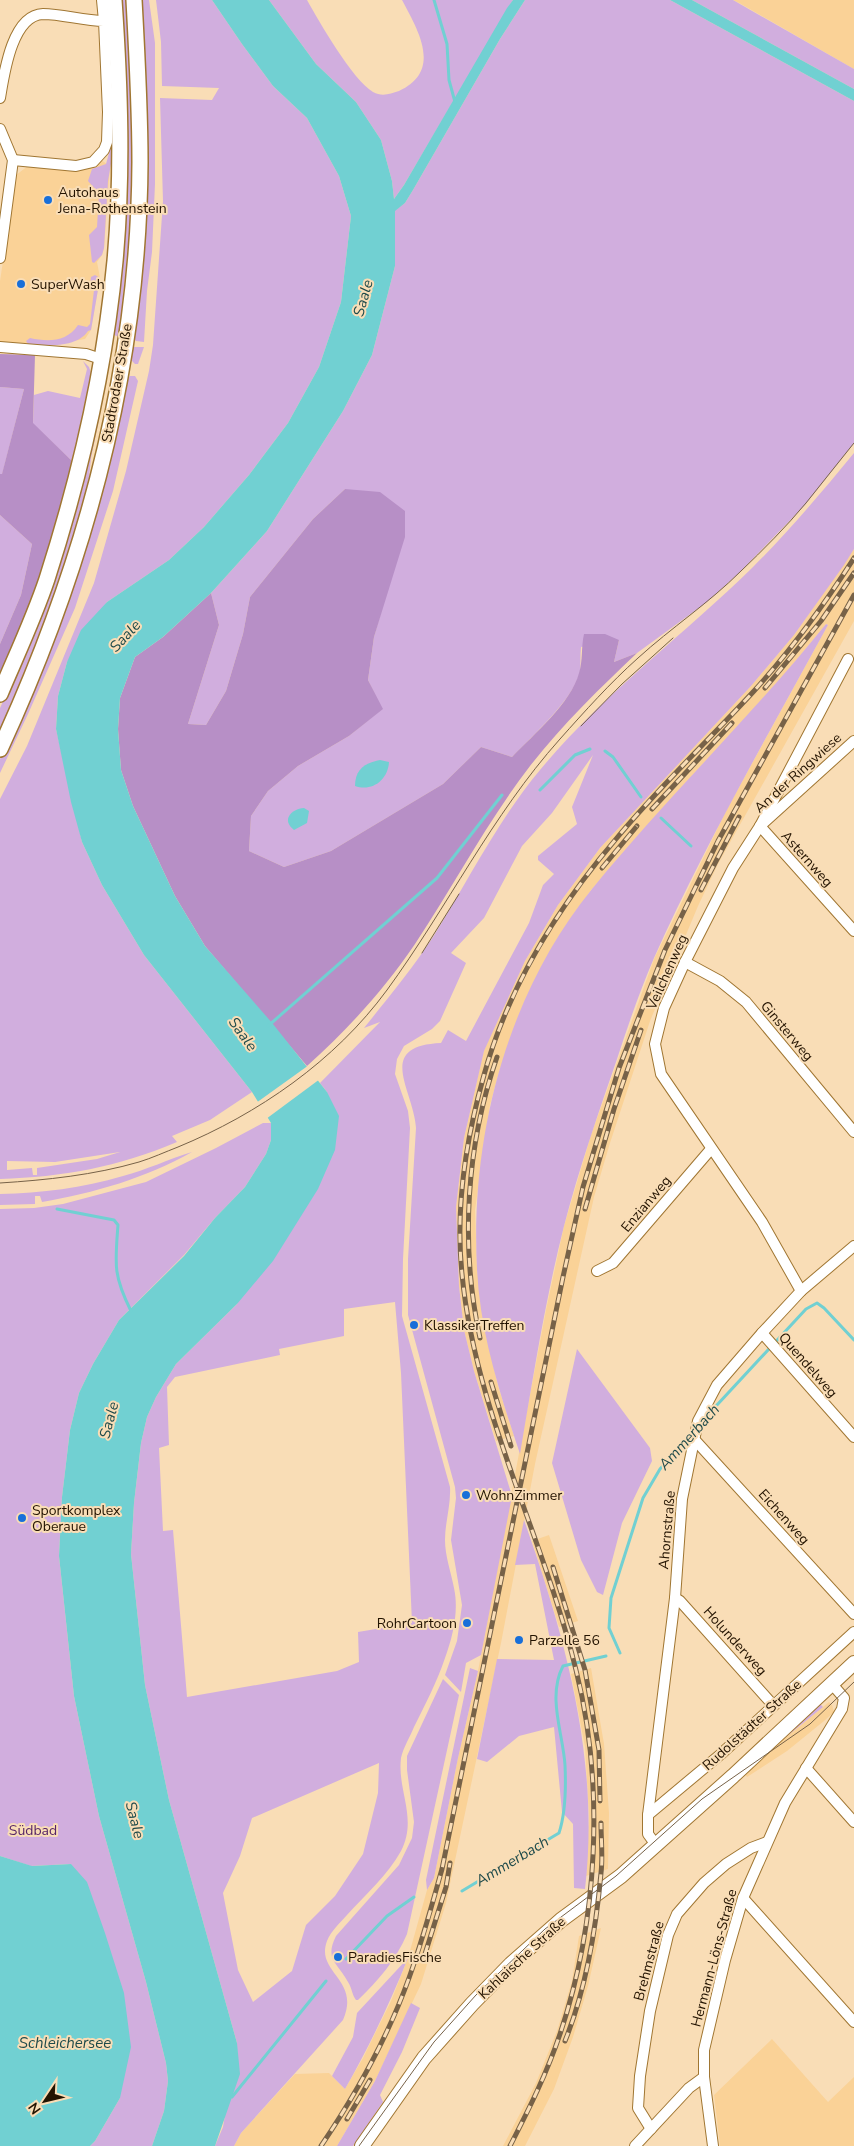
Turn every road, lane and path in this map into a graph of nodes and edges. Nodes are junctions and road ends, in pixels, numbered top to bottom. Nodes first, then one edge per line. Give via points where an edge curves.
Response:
1 (102, 0) edge
2 (114, 0) edge
3 (134, 0) edge
4 (104, 21) junction
5 (0, 98) edge
6 (0, 129) edge
7 (14, 160) junction
8 (0, 258) edge
9 (0, 347) edge
10 (101, 359) junction
11 (122, 366) junction
12 (848, 659) dead end
13 (0, 694) edge
14 (850, 744) edge
15 (0, 749) edge
16 (854, 756) edge
17 (760, 826) junction
18 (854, 931) edge
19 (685, 962) junction
20 (854, 1132) edge
21 (711, 1149) junction
22 (854, 1246) edge
23 (598, 1271) dead end
24 (801, 1291) junction
25 (769, 1340) junction
26 (695, 1437) junction
27 (854, 1437) edge
28 (675, 1598) junction
29 (854, 1614) edge
30 (854, 1632) edge
31 (854, 1663) edge
32 (832, 1684) junction
33 (849, 1701) edge
34 (773, 1705) junction
35 (806, 1768) junction
36 (733, 1776) joint
37 (648, 1815) junction
38 (854, 1822) edge
39 (767, 1842) junction
40 (656, 1845) junction
41 (743, 1898) junction
42 (854, 2022) edge
43 (704, 2077) junction
44 (651, 2129) junction
45 (362, 2146) edge
46 (635, 2146) edge
47 (713, 2146) edge

1 - 4 street
2 - 10 main road, Stadtrodaer Straße via 120,104 120,180 115,260
3 - 11 main road, Stadtrodaer Straße via 140,163 132,292
4 - 5 street via 43,14 27,20 13,42
4 - 7 street via 108,112 104,150 92,162 76,166
6 - 7 street
7 - 8 street
9 - 10 street via 86,354
10 - 11 main road
10 - 13 main road, Stadtrodaer Straße via 66,517 46,580
11 - 15 main road, Stadtrodaer Straße via 106,445 75,560 45,645
12 - 17 street, Veilchenweg
14 - 16 street
14 - 17 street, An der Ringwiese
17 - 18 street, Asternweg
17 - 19 street, Veilchenweg via 733,868
19 - 20 street, Ginsterweg via 720,980 746,1002
19 - 21 street, Veilchenweg via 664,1008 655,1044 661,1074
21 - 23 street, Enzianweg via 613,1264
21 - 24 street, Veilchenweg via 762,1222
22 - 24 street, Ahornstraße
24 - 25 street, Ahornstraße
25 - 26 street, Ahornstraße via 716,1385 698,1422
25 - 27 street, Quendelweg
26 - 28 street, Ahornstraße via 682,1499
26 - 29 street, Eichenweg
28 - 34 street, Holunderweg
28 - 37 street, Ahornstraße
30 - 34 street, Rudolstädter Straße
31 - 32 main road, Rudolstädter Straße
32 - 33 street, Hermann-Löns-Straße
32 - 36 main road, Rudolstädter Straße
33 - 35 street, Hermann-Löns-Straße
34 - 37 street, Rudolstädter Straße
35 - 38 street
35 - 39 street, Hermann-Löns-Straße
36 - 40 main road, Kahlaische Straße
37 - 40 street, Ahornstraße via 648,1834
39 - 41 street, Hermann-Löns-Straße
39 - 44 street, Brehmstraße via 750,1848 704,1884 677,1914 668,1935 650,2011 640,2076 638,2108
40 - 45 main road, Kahlaische Straße via 540,1937 472,2004 424,2058
41 - 42 street
41 - 43 street, Hermann-Löns-Straße via 704,2050
43 - 44 street via 689,2088
43 - 47 street, Hermann-Löns-Straße
44 - 46 street

